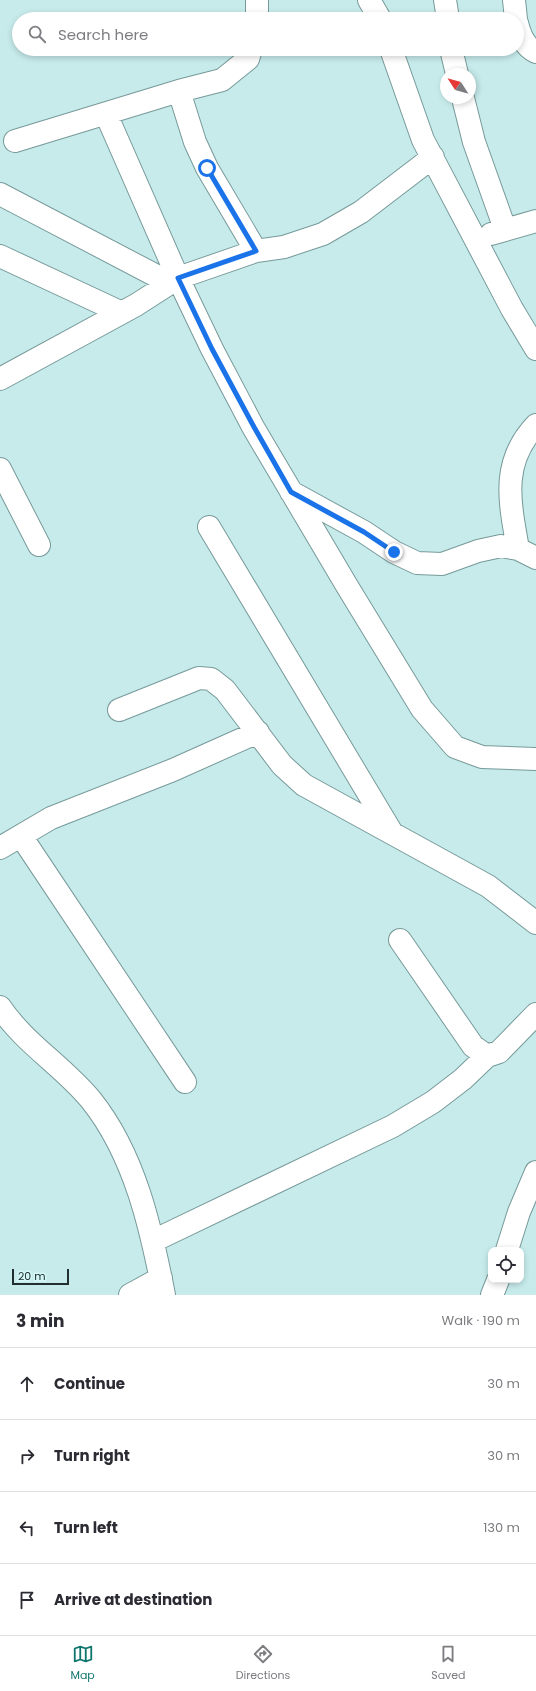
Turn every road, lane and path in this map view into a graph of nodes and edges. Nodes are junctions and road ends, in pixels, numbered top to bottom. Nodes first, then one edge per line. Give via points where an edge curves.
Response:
1 (257, 0) edge
2 (369, 0) edge
3 (445, 0) edge
4 (514, 0) edge
5 (257, 12) edge
6 (376, 12) edge
7 (447, 12) edge
8 (515, 12) edge
9 (524, 41) edge
10 (536, 52) edge
11 (249, 56) edge
12 (393, 56) edge
13 (453, 56) edge
14 (456, 68) edge
15 (179, 91) junction
16 (464, 104) edge
17 (106, 114) junction
18 (15, 141) dead end
19 (432, 157) junction
20 (0, 194) edge
21 (536, 220) edge
22 (505, 229) junction
23 (476, 240) junction
24 (256, 251) junction
25 (0, 256) edge
26 (170, 283) junction
27 (128, 308) junction
28 (536, 349) edge
29 (0, 379) edge
30 (536, 425) edge
31 (0, 469) edge
32 (291, 492) junction
33 (209, 527) dead end
34 (38, 546) dead end
35 (527, 553) edge
36 (119, 710) dead end
37 (258, 732) junction
38 (536, 759) edge
39 (393, 834) junction
40 (21, 836) junction
41 (0, 848) edge
42 (536, 923) edge
43 (400, 940) dead end
44 (0, 1007) edge
45 (536, 1014) edge
46 (487, 1056) junction
47 (185, 1082) dead end
48 (536, 1172) edge
49 (153, 1241) junction
50 (508, 1247) edge
51 (163, 1286) edge
52 (130, 1295) edge

1 - 5 street
2 - 6 street
3 - 7 street
4 - 8 street
9 - 10 street
11 - 15 street via 222,80
12 - 19 street via 423,140
13 - 14 street
15 - 17 street
15 - 24 street via 195,142 207,168
16 - 22 street via 474,142
17 - 18 street
17 - 26 street
19 - 23 street
19 - 24 street via 361,212 323,234 284,247
20 - 26 street
21 - 22 street
22 - 23 street
23 - 28 street
24 - 26 street
25 - 27 street
26 - 27 street
26 - 32 street via 212,349
27 - 29 street
30 - 35 street via 519,448 509,490
31 - 34 street
32 - 35 street via 417,563 442,564 501,546
32 - 38 street via 422,709 455,746 482,757
33 - 39 street
36 - 37 street via 199,678 211,679 225,690
37 - 39 street via 282,765 304,785
37 - 40 street via 173,770 51,818
39 - 42 street via 488,886
40 - 41 street
40 - 47 street
43 - 46 street via 473,1046
44 - 49 street via 35,1048 91,1100 114,1133 131,1172
45 - 46 street via 499,1052
46 - 49 street via 433,1102 393,1126
48 - 50 street
49 - 51 street
51 - 52 street

